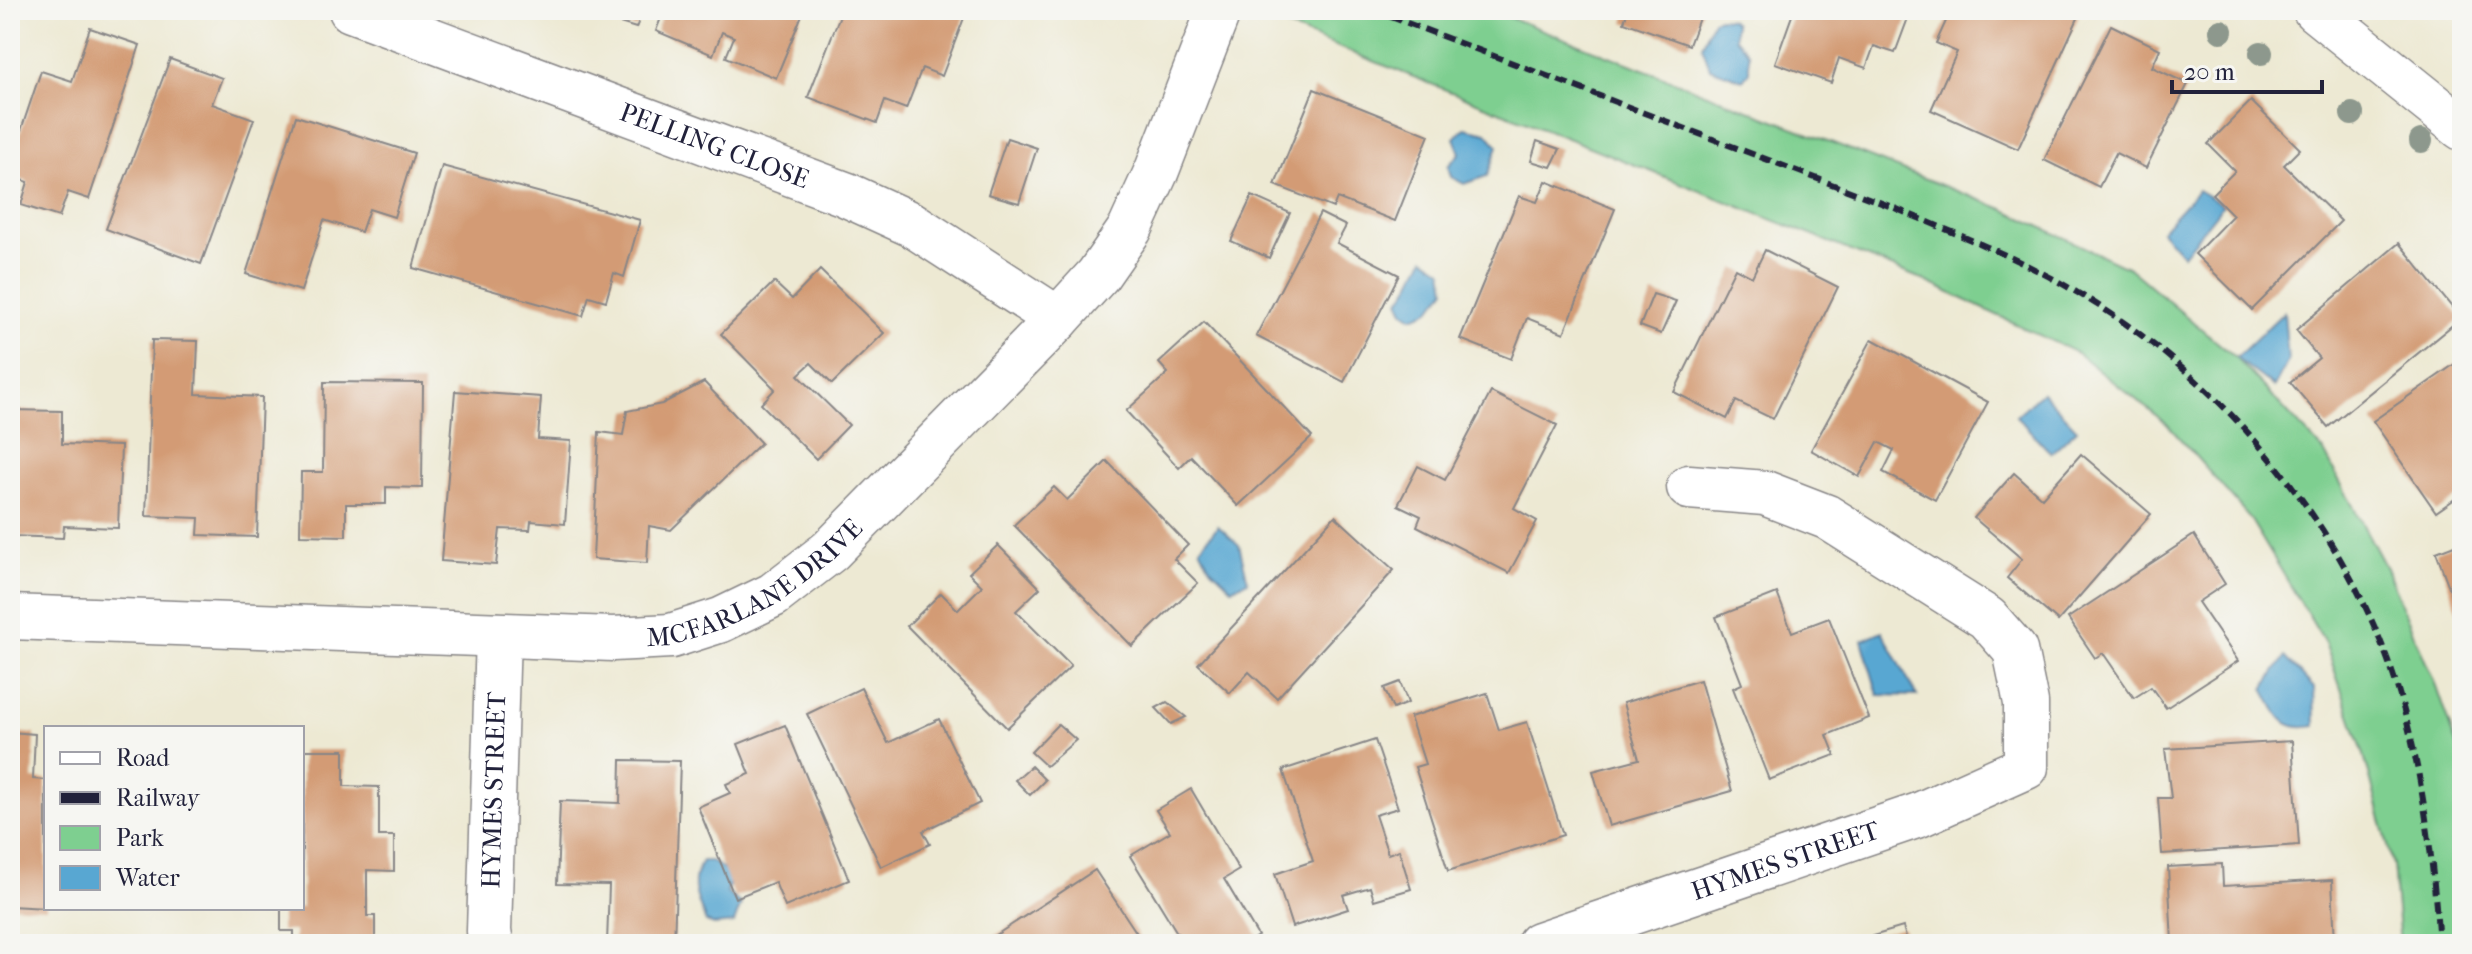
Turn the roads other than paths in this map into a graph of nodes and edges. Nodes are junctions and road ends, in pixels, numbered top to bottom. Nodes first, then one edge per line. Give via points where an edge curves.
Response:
1 (351, 10) edge
2 (1219, 10) edge
3 (2315, 10) edge
4 (2462, 128) edge
5 (1058, 319) junction
6 (1689, 487) dead end
7 (10, 617) edge
8 (498, 635) junction
9 (491, 944) edge
10 (1539, 944) edge

1 - 5 street, PELLING CLOSE via 845,194 913,225
2 - 5 street, MCFARLANE DRIVE via 1130,229
3 - 4 street
5 - 8 street, MCFARLANE DRIVE via 830,551 773,595 671,636
6 - 10 street, HYMES STREET via 1765,493 1827,517 1987,618 2015,650 2026,703 2026,767 1919,815
7 - 8 street, MCFARLANE DRIVE
8 - 9 street, HYMES STREET

